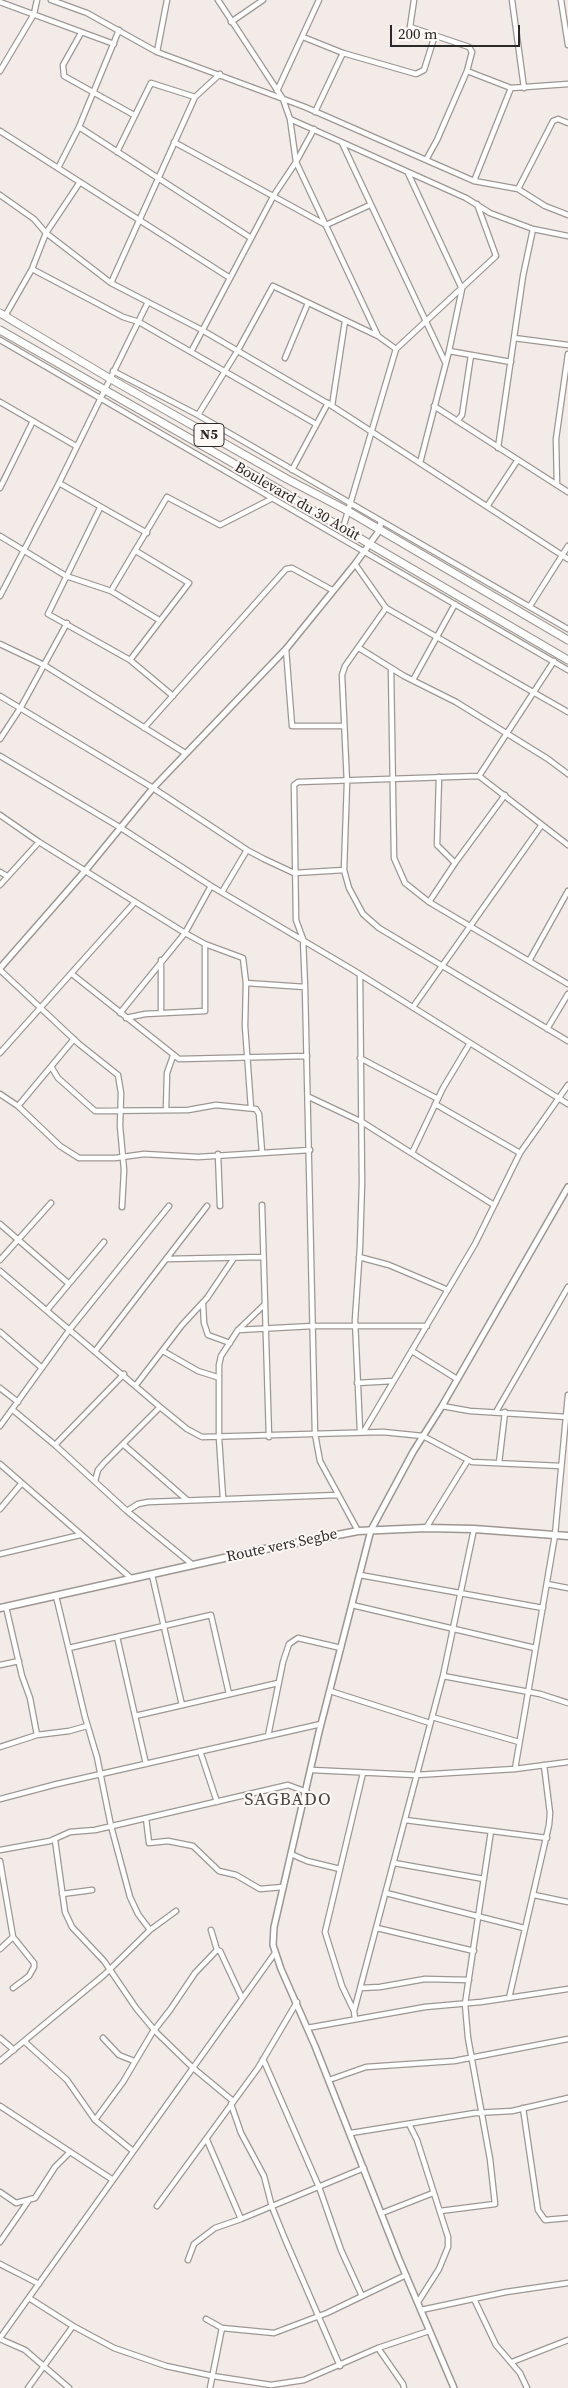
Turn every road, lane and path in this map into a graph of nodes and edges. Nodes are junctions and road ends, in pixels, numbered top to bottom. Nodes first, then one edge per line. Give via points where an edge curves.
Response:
1 (37, 0) edge
2 (51, 0) edge
3 (167, 0) edge
4 (218, 0) edge
5 (263, 0) edge
6 (319, 0) edge
7 (414, 0) edge
8 (512, 0) edge
9 (561, 0) edge
10 (0, 2) edge
11 (34, 14) junction
12 (231, 22) junction
13 (119, 30) junction
14 (81, 33) junction
15 (435, 35) junction
16 (303, 37) junction
17 (114, 44) junction
18 (568, 45) edge
19 (157, 52) junction
20 (343, 53) junction
21 (0, 71) edge
22 (467, 71) junction
23 (220, 74) junction
24 (568, 84) edge
25 (511, 88) junction
26 (524, 88) junction
27 (277, 91) junction
28 (94, 93) junction
29 (195, 98) junction
30 (282, 99) junction
31 (315, 112) junction
32 (134, 115) junction
33 (290, 119) junction
34 (568, 123) edge
35 (79, 127) junction
36 (314, 129) junction
37 (0, 130) edge
38 (174, 142) junction
39 (342, 143) junction
40 (117, 152) junction
41 (426, 160) junction
42 (296, 162) junction
43 (58, 168) junction
44 (408, 174) junction
45 (158, 178) junction
46 (474, 181) junction
47 (80, 182) junction
48 (518, 189) junction
49 (0, 196) edge
50 (274, 196) junction
51 (477, 204) junction
52 (370, 205) junction
53 (568, 215) edge
54 (140, 220) junction
55 (326, 225) junction
56 (533, 229) junction
57 (46, 233) junction
58 (568, 236) edge
59 (251, 238) junction
60 (32, 269) junction
61 (230, 278) junction
62 (111, 283) junction
63 (462, 289) junction
64 (148, 302) junction
65 (308, 303) junction
66 (2, 314) edge
67 (139, 322) junction
68 (345, 322) junction
69 (425, 323) junction
70 (0, 330) edge
71 (202, 330) junction
72 (378, 336) junction
73 (514, 338) junction
74 (0, 340) edge
75 (568, 345) edge
76 (396, 349) junction
77 (238, 350) junction
78 (449, 351) junction
79 (190, 352) junction
80 (568, 354) edge
81 (470, 355) junction
82 (285, 358) dead end
83 (445, 362) junction
84 (511, 362) junction
85 (225, 372) junction
86 (111, 375) junction
87 (103, 391) junction
88 (99, 398) junction
89 (0, 402) edge
90 (330, 404) junction
91 (434, 406) junction
92 (198, 415) junction
93 (457, 420) junction
94 (33, 421) junction
95 (316, 424) junction
96 (373, 433) junction
97 (76, 446) junction
98 (498, 448) junction
99 (517, 461) junction
100 (420, 463) junction
101 (292, 470) junction
102 (59, 484) junction
103 (557, 485) junction
104 (0, 488) edge
105 (568, 492) edge
106 (271, 499) junction
107 (351, 503) junction
108 (488, 505) junction
109 (100, 508) junction
110 (348, 511) junction
111 (381, 522) junction
112 (343, 528) junction
113 (379, 530) junction
114 (147, 532) junction
115 (0, 536) edge
116 (370, 544) junction
117 (568, 546) edge
118 (24, 549) junction
119 (136, 551) junction
120 (364, 552) junction
121 (562, 555) junction
122 (568, 559) edge
123 (355, 564) junction
124 (66, 576) junction
125 (332, 590) junction
126 (111, 591) junction
127 (0, 596) edge
128 (455, 604) junction
129 (530, 606) junction
130 (386, 608) junction
131 (159, 620) junction
132 (66, 624) junction
133 (568, 629) edge
134 (437, 636) junction
135 (568, 640) edge
136 (0, 644) edge
137 (359, 648) junction
138 (286, 649) junction
139 (130, 660) junction
140 (568, 660) edge
141 (554, 661) junction
142 (44, 665) junction
143 (391, 668) junction
144 (568, 670) edge
145 (413, 680) junction
146 (533, 691) junction
147 (0, 696) edge
148 (173, 696) junction
149 (22, 708) junction
150 (568, 712) edge
151 (344, 726) junction
152 (144, 728) junction
153 (506, 732) junction
154 (0, 739) edge
155 (185, 752) junction
156 (0, 756) edge
157 (568, 774) edge
158 (479, 776) junction
159 (439, 777) junction
160 (393, 779) junction
161 (347, 780) junction
162 (153, 788) junction
163 (506, 795) junction
164 (0, 815) edge
165 (542, 826) junction
166 (121, 828) junction
167 (39, 842) junction
168 (568, 845) edge
169 (248, 850) junction
170 (455, 863) junction
171 (85, 870) junction
172 (344, 870) junction
173 (0, 872) edge
174 (294, 873) junction
175 (8, 876) junction
176 (0, 885) edge
177 (211, 886) junction
178 (568, 891) edge
179 (222, 892) junction
180 (566, 901) edge
181 (134, 902) junction
182 (429, 902) junction
183 (471, 927) junction
184 (185, 933) junction
185 (303, 942) junction
186 (206, 944) junction
187 (161, 960) junction
188 (529, 961) junction
189 (443, 966) junction
190 (0, 969) edge
191 (72, 974) junction
192 (360, 975) junction
193 (246, 983) junction
194 (568, 984) edge
195 (305, 987) junction
196 (568, 994) edge
197 (412, 1007) junction
198 (40, 1008) junction
199 (161, 1012) junction
200 (120, 1013) junction
201 (126, 1018) junction
202 (548, 1029) junction
203 (74, 1039) junction
204 (568, 1041) edge
205 (470, 1043) junction
206 (0, 1053) edge
207 (173, 1056) junction
208 (308, 1056) junction
209 (248, 1058) junction
210 (360, 1058) junction
211 (52, 1068) junction
212 (568, 1085) edge
213 (0, 1094) edge
214 (309, 1096) junction
215 (560, 1098) junction
216 (437, 1101) junction
217 (568, 1104) edge
218 (18, 1106) junction
219 (251, 1108) junction
220 (166, 1109) junction
221 (121, 1110) junction
222 (362, 1122) junction
223 (310, 1150) junction
224 (262, 1152) junction
225 (412, 1153) junction
226 (520, 1153) junction
227 (218, 1154) junction
228 (124, 1157) junction
229 (568, 1187) edge
230 (50, 1203) dead end
231 (262, 1205) dead end
232 (494, 1205) junction
233 (169, 1206) dead end
234 (206, 1206) dead end
235 (220, 1206) dead end
236 (122, 1207) dead end
237 (0, 1224) edge
238 (17, 1240) junction
239 (104, 1242) dead end
240 (263, 1257) junction
241 (358, 1257) junction
242 (234, 1258) junction
243 (166, 1259) junction
244 (0, 1260) edge
245 (0, 1271) edge
246 (68, 1283) junction
247 (568, 1287) edge
248 (448, 1290) junction
249 (203, 1304) junction
250 (264, 1305) junction
251 (47, 1310) junction
252 (313, 1326) junction
253 (355, 1326) junction
254 (427, 1326) junction
255 (265, 1328) junction
256 (70, 1329) junction
257 (238, 1330) junction
258 (0, 1332) edge
259 (230, 1343) junction
260 (96, 1350) junction
261 (163, 1351) junction
262 (412, 1351) junction
263 (42, 1368) junction
264 (124, 1374) junction
265 (218, 1377) junction
266 (457, 1379) junction
267 (393, 1382) junction
268 (357, 1383) junction
269 (136, 1385) junction
270 (0, 1388) edge
271 (568, 1395) edge
272 (18, 1402) junction
273 (442, 1406) junction
274 (160, 1407) junction
275 (12, 1410) junction
276 (496, 1412) junction
277 (505, 1412) junction
278 (567, 1417) edge
279 (0, 1426) edge
280 (362, 1431) junction
281 (315, 1434) junction
282 (423, 1436) junction
283 (269, 1437) junction
284 (219, 1438) junction
285 (55, 1445) junction
286 (124, 1445) junction
287 (468, 1460) junction
288 (499, 1463) junction
289 (0, 1464) edge
290 (562, 1466) junction
291 (96, 1481) junction
292 (21, 1484) junction
293 (338, 1495) junction
294 (223, 1498) junction
295 (186, 1500) junction
296 (0, 1509) edge
297 (127, 1511) junction
298 (426, 1528) junction
299 (474, 1529) junction
300 (371, 1530) junction
301 (358, 1531) junction
302 (80, 1534) junction
303 (555, 1535) junction
304 (568, 1536) edge
305 (0, 1554) edge
306 (193, 1565) junction
307 (152, 1575) junction
308 (360, 1576) junction
309 (132, 1580) junction
310 (547, 1584) junction
311 (568, 1588) edge
312 (461, 1594) junction
313 (56, 1596) junction
314 (352, 1605) junction
315 (3, 1608) edge
316 (543, 1608) junction
317 (164, 1626) junction
318 (453, 1628) junction
319 (117, 1637) junction
320 (69, 1648) junction
321 (341, 1648) junction
322 (536, 1648) junction
323 (19, 1661) junction
324 (0, 1664) edge
325 (443, 1676) junction
326 (278, 1683) junction
327 (330, 1691) junction
328 (527, 1692) junction
329 (229, 1694) junction
330 (568, 1703) edge
331 (182, 1705) junction
332 (135, 1716) junction
333 (431, 1720) junction
334 (321, 1724) junction
335 (87, 1726) junction
336 (37, 1736) junction
337 (268, 1736) junction
338 (519, 1742) junction
339 (0, 1747) edge
340 (200, 1752) junction
341 (568, 1762) edge
342 (146, 1764) junction
343 (544, 1765) junction
344 (515, 1769) junction
345 (312, 1770) junction
346 (363, 1772) junction
347 (100, 1775) junction
348 (416, 1775) junction
349 (307, 1792) junction
350 (0, 1799) edge
351 (217, 1802) junction
352 (146, 1818) junction
353 (405, 1820) junction
354 (111, 1826) junction
355 (491, 1831) junction
356 (547, 1838) junction
357 (55, 1840) junction
358 (0, 1850) edge
359 (292, 1854) junction
360 (0, 1862) edge
361 (394, 1863) junction
362 (340, 1869) junction
363 (484, 1879) junction
364 (283, 1887) junction
365 (92, 1890) dead end
366 (386, 1893) junction
367 (62, 1894) junction
368 (534, 1895) junction
369 (568, 1902) edge
370 (176, 1911) dead end
371 (480, 1917) junction
372 (377, 1928) junction
373 (524, 1928) junction
374 (150, 1930) junction
375 (211, 1930) dead end
376 (13, 1937) junction
377 (0, 1949) edge
378 (217, 1950) junction
379 (474, 1951) junction
380 (275, 1953) junction
381 (110, 1969) junction
382 (469, 1980) junction
383 (13, 1988) dead end
384 (361, 1988) junction
385 (568, 1988) edge
386 (242, 1998) junction
387 (509, 1998) junction
388 (296, 2002) junction
389 (465, 2004) junction
390 (354, 2012) junction
391 (355, 2019) junction
392 (307, 2028) junction
393 (154, 2029) junction
394 (0, 2038) edge
395 (103, 2038) dead end
396 (568, 2039) edge
397 (25, 2042) junction
398 (14, 2050) junction
399 (472, 2058) junction
400 (264, 2059) junction
401 (0, 2061) edge
402 (134, 2061) junction
403 (192, 2066) junction
404 (329, 2080) junction
405 (568, 2098) edge
406 (232, 2102) junction
407 (0, 2106) edge
408 (523, 2108) junction
409 (481, 2113) junction
410 (95, 2120) junction
411 (408, 2124) junction
412 (351, 2133) junction
413 (206, 2140) junction
414 (133, 2151) junction
415 (70, 2152) junction
416 (364, 2168) junction
417 (113, 2180) junction
418 (319, 2187) junction
419 (0, 2192) edge
420 (433, 2192) junction
421 (29, 2200) junction
422 (158, 2206) dead end
423 (272, 2206) junction
424 (440, 2211) junction
425 (382, 2213) junction
426 (568, 2218) edge
427 (241, 2219) junction
428 (0, 2242) edge
429 (188, 2260) dead end
430 (0, 2264) edge
431 (406, 2275) junction
432 (568, 2283) edge
433 (38, 2284) junction
434 (362, 2296) junction
435 (29, 2298) junction
436 (474, 2299) junction
437 (418, 2302) junction
438 (421, 2310) junction
439 (319, 2316) junction
440 (206, 2319) dead end
441 (73, 2326) junction
442 (222, 2328) junction
443 (429, 2331) junction
444 (0, 2339) edge
445 (568, 2340) edge
446 (378, 2348) junction
447 (512, 2362) junction
448 (45, 2365) junction
449 (340, 2366) junction
450 (213, 2376) junction
451 (28, 2388) edge
452 (69, 2388) edge
453 (210, 2388) edge
454 (404, 2388) edge
455 (454, 2388) edge
456 (527, 2388) edge

1 - 11 street
2 - 13 street via 81,10
3 - 19 street
4 - 12 street
5 - 12 street
6 - 16 street
7 - 15 street via 410,28
8 - 26 street
9 - 18 street
10 - 11 street
11 - 14 street
11 - 21 street
12 - 27 street
13 - 17 street
13 - 19 street
14 - 17 street
14 - 28 street via 62,70 69,80
15 - 20 street via 424,70 416,74
15 - 22 street via 469,47 472,52
16 - 20 street
16 - 27 street
17 - 28 street
19 - 23 street
20 - 31 street
22 - 25 street
22 - 41 street
23 - 29 street
23 - 30 street
24 - 26 street
25 - 26 street
25 - 46 street
27 - 30 street
28 - 32 street
28 - 35 street
29 - 32 street via 150,83
29 - 38 street
30 - 31 street
30 - 33 street
31 - 41 street
32 - 40 street
33 - 36 street
33 - 42 street
34 - 48 street via 558,119 553,121
35 - 40 street
35 - 43 street
36 - 39 street
36 - 42 street
37 - 43 street
38 - 45 street
38 - 50 street
39 - 44 street
39 - 52 street
40 - 45 street
41 - 46 street
42 - 50 street
42 - 55 street
43 - 47 street
44 - 51 street
44 - 63 street
45 - 54 street
45 - 59 street
46 - 48 street
47 - 54 street
47 - 57 street
48 - 53 street
49 - 57 street via 34,218
50 - 55 street
50 - 59 street
51 - 56 street via 490,213
51 - 63 street via 496,256
52 - 55 street
52 - 69 street
54 - 61 street
54 - 62 street
55 - 72 street
56 - 58 street
56 - 73 street
57 - 60 street
57 - 62 street
59 - 61 street
60 - 66 street
60 - 67 street via 123,318
61 - 71 street
62 - 64 street
63 - 69 street
63 - 78 street
64 - 67 street
64 - 71 street
65 - 68 street
65 - 77 street via 273,286
65 - 82 street
66 - 86 highway, Boulevard du 30 Août / N5
67 - 79 street
67 - 86 street
68 - 72 street
68 - 90 street
69 - 76 street
69 - 83 street
70 - 87 highway, Boulevard du 30 Août / N5
71 - 77 street
71 - 79 street
72 - 76 street
73 - 75 street
73 - 84 street
74 - 88 street
76 - 96 street
77 - 85 street
77 - 90 street
78 - 81 street
78 - 83 street
79 - 85 street
80 - 103 street via 556,439
81 - 84 street
81 - 93 street via 462,415
83 - 91 street
84 - 98 street
85 - 92 street
85 - 95 street
86 - 87 street
86 - 92 street
86 - 110 highway, Boulevard du 30 Août / N5 via 287,479
87 - 88 street
87 - 112 highway, Boulevard du 30 Août / N5
88 - 97 street
88 - 106 street
89 - 94 street
90 - 95 street
90 - 96 street
91 - 93 street
91 - 100 street
92 - 101 street
93 - 98 street
94 - 97 street
94 - 104 street
95 - 101 street
96 - 100 street
96 - 107 street
97 - 102 street
98 - 99 street
99 - 103 street
99 - 108 street
100 - 108 street
101 - 107 street
102 - 109 street
102 - 118 street
103 - 105 street
106 - 114 street via 220,525 167,497
106 - 120 street
107 - 110 street
107 - 111 street
108 - 121 street
109 - 114 street
109 - 124 street
110 - 112 street
110 - 113 highway, Boulevard du 30 Août / N5
111 - 113 street
111 - 129 street
112 - 116 highway, Boulevard du 30 Août / N5
113 - 116 street
113 - 135 highway, Boulevard du 30 Août / N5
114 - 119 street
115 - 118 street
116 - 120 street
116 - 140 highway, Boulevard du 30 Août / N5
117 - 121 street
118 - 124 street
118 - 127 street
119 - 126 street
119 - 131 street via 188,582
120 - 123 street
120 - 128 street
121 - 122 street
121 - 129 street
123 - 125 street
123 - 130 street
124 - 126 street
124 - 132 street via 48,614
125 - 138 street
125 - 148 street via 292,568 286,569
126 - 131 street
128 - 134 street
128 - 141 street
129 - 133 street
130 - 134 street
130 - 137 street
131 - 139 street
132 - 139 street
132 - 142 street
134 - 145 street
134 - 146 street
136 - 142 street
137 - 143 street
137 - 151 street via 343,672
138 - 151 street via 292,726
138 - 155 street
139 - 148 street
141 - 144 street
141 - 146 street
142 - 149 street
142 - 152 street
143 - 145 street
143 - 160 street
145 - 153 street
146 - 150 street
146 - 153 street
147 - 149 street
148 - 152 street
149 - 154 street
149 - 162 street
151 - 161 street
152 - 155 street
153 - 157 street
153 - 158 street
155 - 162 street
156 - 166 street
158 - 159 street
158 - 163 street
159 - 160 street
159 - 170 street via 436,845
160 - 161 street
160 - 182 street via 394,861 406,885
161 - 172 street
161 - 174 street via 298,782 294,785
162 - 166 street
162 - 169 street
163 - 165 street
163 - 170 street
164 - 167 street
165 - 168 street
165 - 183 street
166 - 171 street
166 - 177 street
167 - 171 street
167 - 175 street
169 - 174 street
169 - 179 street
170 - 182 street
171 - 181 street
171 - 190 street
172 - 174 street
172 - 189 street via 349,888 365,917
173 - 175 street
174 - 185 street via 296,923
175 - 176 street
177 - 179 street
177 - 184 street
178 - 180 street
179 - 185 street
180 - 188 street
181 - 184 street
181 - 191 street
182 - 183 street
183 - 188 street
183 - 189 street
184 - 186 street
184 - 187 street
185 - 192 street
185 - 195 street
186 - 193 street via 243,958
186 - 199 street via 206,1010
187 - 199 street
187 - 200 street
188 - 194 street
189 - 197 street
189 - 202 street
190 - 198 street
191 - 198 street
191 - 200 street
192 - 197 street
192 - 210 street
193 - 195 street
193 - 209 street
195 - 208 street
196 - 202 street
197 - 205 street
198 - 203 street
198 - 206 street
199 - 201 street
200 - 201 street
201 - 207 street
202 - 204 street
203 - 211 street
203 - 221 street via 117,1073
205 - 215 street
205 - 216 street
207 - 209 street via 182,1060
207 - 220 street via 167,1073
208 - 209 street
208 - 214 street
209 - 219 street
210 - 216 street
210 - 222 street
211 - 218 street
211 - 221 street via 58,1078 91,1109
212 - 215 street
213 - 218 street
214 - 222 street
214 - 223 street
215 - 217 street
215 - 226 street
216 - 225 street
216 - 226 street
218 - 228 street via 60,1146 77,1157
219 - 220 street via 216,1105 188,1110
219 - 224 street via 259,1114
220 - 221 street
221 - 228 street
222 - 225 street
222 - 241 street
223 - 224 street
223 - 252 street
224 - 227 street
225 - 232 street
226 - 232 street
227 - 228 street
227 - 235 street
228 - 236 street
229 - 266 street
230 - 238 street
231 - 240 street
232 - 248 street
233 - 256 street
234 - 243 street
237 - 238 street
238 - 244 street
238 - 246 street
239 - 246 street
240 - 242 street
240 - 250 street
241 - 248 street via 388,1265
241 - 253 street
242 - 243 street
242 - 249 street
243 - 260 street
245 - 251 street
246 - 251 street
247 - 276 street
248 - 254 street
249 - 259 street via 208,1335
249 - 261 street
250 - 255 street
250 - 257 street
251 - 256 street
252 - 253 street
252 - 255 street
252 - 281 street
253 - 254 street
253 - 268 street
254 - 262 street
255 - 257 street
255 - 283 street
256 - 260 street
256 - 263 street
257 - 259 street
258 - 263 street
259 - 265 street via 221,1356
260 - 264 street
261 - 265 street via 198,1371
261 - 269 street
262 - 266 street
262 - 267 street
263 - 272 street
264 - 269 street
264 - 285 street
265 - 284 street
266 - 273 street
267 - 268 street
267 - 280 street
268 - 280 street
269 - 274 street
270 - 272 street
271 - 278 street
272 - 275 street
273 - 276 street via 464,1411
273 - 282 street
274 - 284 street via 196,1434
274 - 286 street
275 - 279 street
275 - 285 street
276 - 277 street
277 - 278 street
277 - 288 street
278 - 290 street
280 - 281 street
280 - 282 street
281 - 283 street
281 - 293 street via 320,1461
282 - 287 street
282 - 300 street
283 - 284 street
284 - 294 street
285 - 291 street
286 - 291 street via 98,1470
286 - 295 street
287 - 288 street
287 - 298 street
288 - 290 street
289 - 292 street
290 - 303 street
291 - 297 street
292 - 296 street
292 - 302 street
293 - 294 street
293 - 301 street
294 - 295 street
295 - 297 street via 148,1502
297 - 306 street
298 - 299 main road, Route vers Segbe
298 - 300 main road, Route vers Segbe
299 - 303 main road, Route vers Segbe
299 - 312 street
300 - 301 main road, Route vers Segbe
300 - 308 street
301 - 306 main road, Route vers Segbe
302 - 305 street
302 - 309 street
303 - 304 main road, Route vers Segbe
303 - 310 street
306 - 307 main road, Route vers Segbe
307 - 309 main road, Route vers Segbe
307 - 317 street
308 - 312 street
308 - 314 street
309 - 313 main road, Route vers Segbe
310 - 311 street
310 - 316 street
312 - 316 street
312 - 318 street
313 - 315 main road, Route vers Segbe
313 - 320 street
314 - 318 street
314 - 321 street
315 - 323 street
316 - 322 street
317 - 319 street
317 - 329 street via 211,1615
317 - 331 street
318 - 322 street
318 - 325 street
319 - 320 street
319 - 332 street
320 - 335 street
321 - 326 street via 295,1638 286,1651
321 - 327 street
322 - 328 street
323 - 324 street
323 - 336 street
325 - 328 street
325 - 333 street
326 - 329 street
326 - 337 street
327 - 333 street
327 - 334 street
328 - 330 street
328 - 338 street
329 - 331 street
331 - 332 street
332 - 342 street
333 - 338 street
333 - 348 street
334 - 337 street
334 - 345 street
335 - 336 street
335 - 347 street
336 - 339 street
337 - 340 street
338 - 344 street
340 - 342 street
340 - 351 street
341 - 343 street
342 - 347 street
343 - 344 street
343 - 356 street via 550,1812
344 - 348 street
345 - 346 street
345 - 349 street
346 - 348 street
346 - 362 street
347 - 350 street
347 - 354 street
348 - 353 street
349 - 351 street via 288,1785
349 - 359 street
351 - 352 street
352 - 354 street
352 - 364 street via 149,1843 168,1841 193,1846 219,1871 236,1875 260,1889
353 - 355 street
353 - 361 street
354 - 357 street via 70,1832
354 - 374 street via 132,1903
355 - 356 street
355 - 363 street
356 - 368 street
357 - 358 street
357 - 367 street
359 - 362 street
359 - 364 street
360 - 376 street
361 - 363 street
361 - 366 street
362 - 390 street via 325,1936
363 - 371 street
364 - 380 street via 274,1928
365 - 367 street
366 - 371 street
366 - 372 street
367 - 381 street via 72,1927
368 - 369 street
368 - 373 street
370 - 374 street
371 - 373 street
371 - 379 street
372 - 379 street
372 - 384 street
373 - 387 street
374 - 381 street
375 - 378 street
376 - 377 street
376 - 383 street via 34,1963 29,1976
378 - 386 street
378 - 393 street via 195,1973
379 - 382 street
380 - 386 street
380 - 388 street
381 - 393 street
381 - 397 street
382 - 384 street via 425,1979
382 - 389 street
384 - 390 street
385 - 387 street
386 - 403 street
387 - 389 street
388 - 392 street
388 - 400 street
389 - 391 street
389 - 399 street
390 - 391 street
391 - 392 street
392 - 404 street
393 - 402 street
393 - 403 street
394 - 398 street
395 - 402 street via 119,2055
396 - 399 street
397 - 398 street
397 - 410 street via 67,2080
398 - 401 street
399 - 404 street via 366,2067
399 - 409 street
400 - 406 street
400 - 418 street
402 - 410 street
403 - 406 street
403 - 414 street
404 - 412 street
405 - 408 street
406 - 413 street
406 - 423 street via 241,2133 264,2176
407 - 415 street
408 - 409 street
408 - 426 street via 538,2210 545,2220
409 - 411 street
409 - 424 street via 495,2204
410 - 414 street
411 - 412 street
411 - 420 street via 417,2140
412 - 416 street
413 - 422 street
413 - 427 street
414 - 417 street
415 - 417 street
415 - 421 street via 55,2167 35,2198
416 - 418 street
416 - 425 street
417 - 433 street
418 - 423 street
418 - 434 street via 338,2243
419 - 421 street via 16,2203
420 - 424 street
420 - 425 street
421 - 428 street
423 - 427 street
423 - 439 street
424 - 437 street via 448,2247
425 - 431 street
427 - 429 street via 203,2236 192,2247
430 - 433 street
431 - 434 street
431 - 437 street
432 - 436 street
433 - 435 street
434 - 439 street
435 - 441 street
435 - 444 street
436 - 438 street
436 - 447 street via 496,2345
437 - 438 street
438 - 443 street
439 - 442 street via 274,2333
439 - 449 street
440 - 442 street
441 - 448 street
441 - 450 street via 130,2355
442 - 450 street
443 - 446 street
443 - 455 street
444 - 448 street via 19,2346
445 - 447 street
446 - 449 street
446 - 454 street
447 - 456 street
448 - 451 street
448 - 452 street
449 - 450 street via 304,2380 271,2385
450 - 453 street

